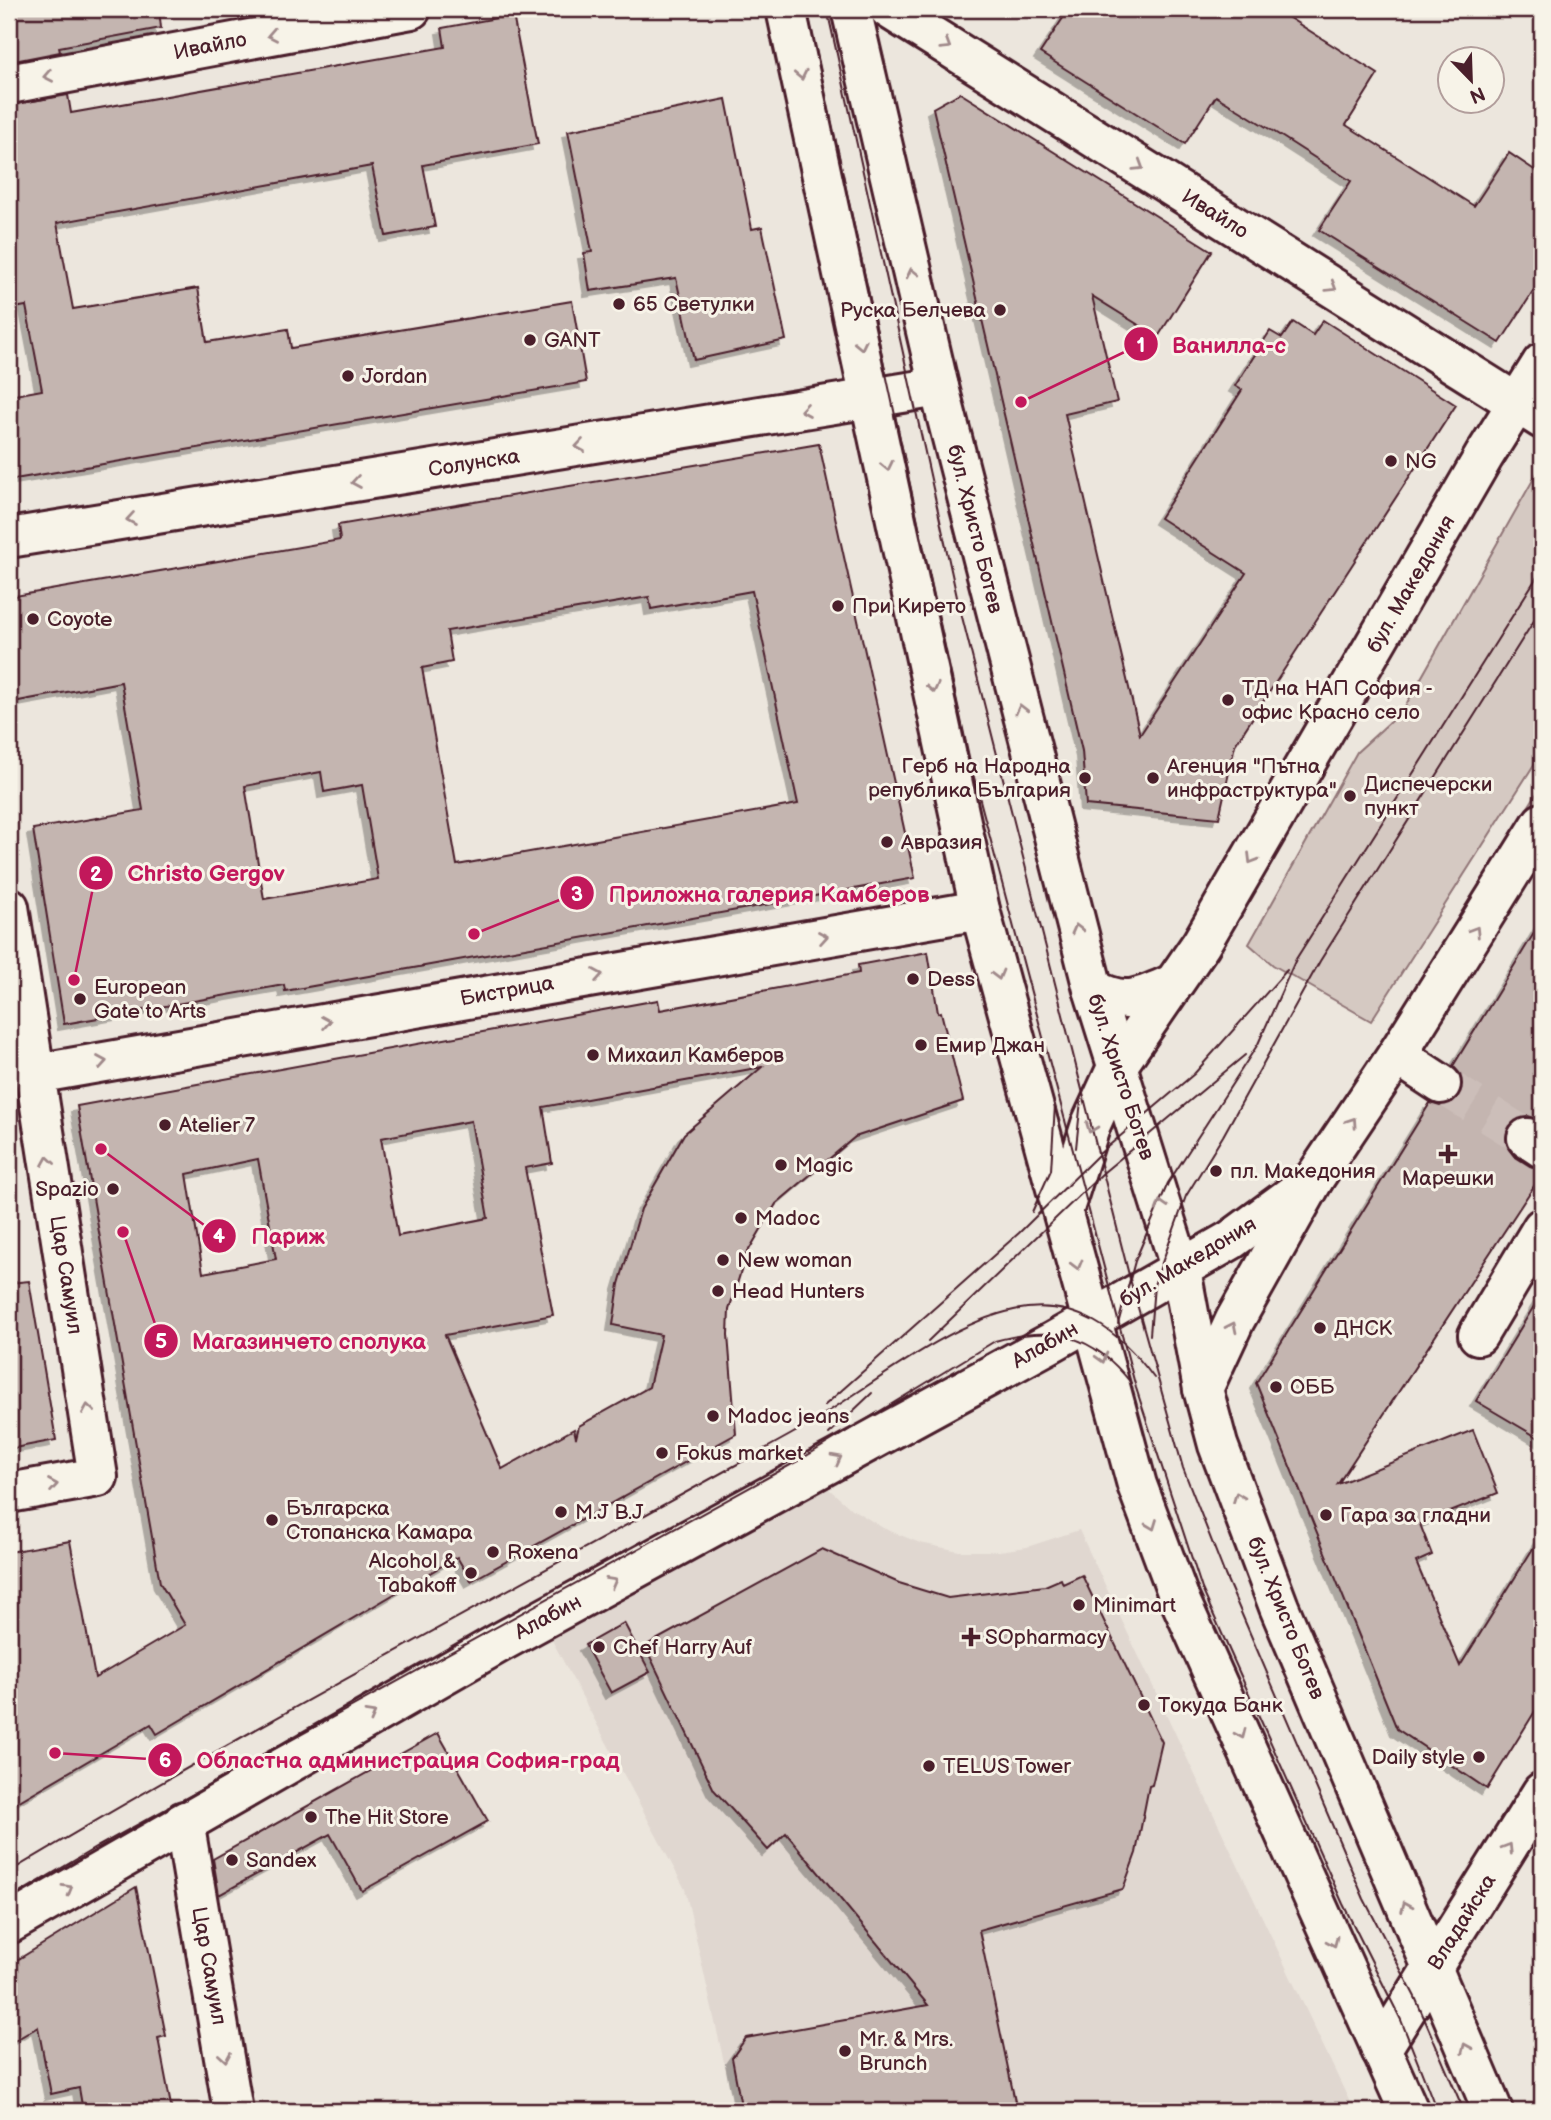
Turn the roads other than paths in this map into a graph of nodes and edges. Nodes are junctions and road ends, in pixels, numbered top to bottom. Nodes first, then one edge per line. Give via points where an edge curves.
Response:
1 (411, 9) edge
2 (786, 9) edge
3 (851, 9) edge
4 (888, 9) edge
5 (9, 84) edge
6 (1542, 363) edge
7 (939, 387) junction
8 (872, 399) junction
9 (1530, 411) edge
10 (9, 538) edge
11 (1542, 823) edge
12 (9, 906) edge
13 (980, 910) junction
14 (1171, 985) junction
15 (1093, 989) junction
16 (1397, 1055) junction
17 (1118, 1065) junction
18 (35, 1074) junction
19 (1441, 1084) tunnel mouth
20 (1314, 1179) junction
21 (1063, 1212) junction
22 (1542, 1228) edge
23 (1181, 1270) junction
24 (1091, 1319) junction
25 (1478, 1335) dead end
26 (1203, 1389) junction
27 (9, 1493) edge
28 (1542, 1792) edge
29 (184, 1821) junction
30 (9, 1924) edge
31 (1433, 1969) junction
32 (1381, 2050) junction
33 (233, 2111) edge
34 (1409, 2111) edge
35 (1493, 2111) edge

1 -> 5 street, Ивайло
2 -> 8 street
7 -> 3 street, бул. Христо Ботев
4 -> 9 street, Ивайло
6 - 9 street, бул. Македония
7 - 8 street, Солунска
15 -> 7 street, бул. Христо Ботев
8 -> 10 street, Солунска
8 -> 13 street
9 -> 14 street, бул. Македония via 1202,944
16 -> 11 street, бул. Македония
12 - 18 street, Цар Самуил
18 -> 13 street, Бистрица
13 -> 21 street
14 - 15 street via 1125,1001
14 - 17 street, бул. Македония
15 - 17 street, бул. Христо Ботев
16 - 19 street
20 -> 16 street, бул. Македония
17 -> 21 street, бул. Македония via 1091,1124
23 -> 17 street, бул. Христо Ботев
27 -> 18 street, Цар Самуил via 98,1477
20 - 23 street, бул. Македония
26 -> 20 street via 1235,1320
21 -> 24 street
22 - 25 street
23 - 24 street, бул. Македония
23 - 26 street, бул. Христо Ботев
29 -> 24 street, Алабин
24 -> 32 street via 1137,1485 1180,1600
31 -> 26 street, бул. Христо Ботев via 1279,1607 1218,1445
31 -> 28 street, Владайска
30 -> 29 street, Алабин
29 -> 33 street, Цар Самуил
31 - 32 street, Владайска
35 -> 31 street, бул. Христо Ботев
32 - 34 street

